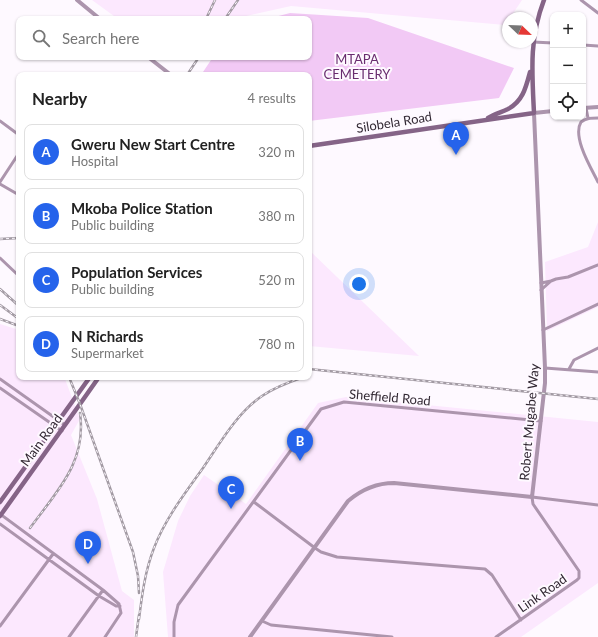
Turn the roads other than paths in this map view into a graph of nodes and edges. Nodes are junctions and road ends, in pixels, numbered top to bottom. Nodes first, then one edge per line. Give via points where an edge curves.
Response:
1 (77, 0) edge
2 (544, 0) edge
3 (581, 0) edge
4 (598, 13) edge
5 (96, 16) edge
6 (538, 20) edge
7 (538, 42) edge
8 (550, 43) edge
9 (586, 45) edge
10 (598, 46) edge
11 (533, 48) edge
12 (152, 60) edge
13 (531, 67) junction
14 (167, 72) edge
15 (598, 107) edge
16 (586, 108) edge
17 (550, 111) edge
18 (586, 111) edge
19 (534, 113) junction
20 (588, 118) junction
21 (598, 118) edge
22 (487, 119) junction
23 (0, 121) edge
24 (16, 133) edge
25 (312, 146) edge
26 (16, 158) edge
27 (598, 182) edge
28 (0, 183) edge
29 (16, 193) edge
30 (0, 258) edge
31 (598, 265) edge
32 (16, 273) edge
33 (551, 281) junction
34 (541, 283) junction
35 (541, 290) junction
36 (598, 304) edge
37 (543, 330) junction
38 (598, 348) edge
39 (545, 368) junction
40 (569, 369) junction
41 (598, 372) edge
42 (0, 379) edge
43 (88, 380) edge
44 (97, 380) edge
45 (8, 385) junction
46 (0, 388) edge
47 (4, 391) junction
48 (60, 421) junction
49 (541, 421) junction
50 (66, 425) junction
51 (56, 426) junction
52 (62, 431) junction
53 (28, 464) junction
54 (34, 469) junction
55 (532, 497) junction
56 (0, 502) edge
57 (254, 502) junction
58 (598, 505) edge
59 (0, 515) edge
60 (0, 524) edge
61 (315, 548) junction
62 (53, 554) junction
63 (49, 559) junction
64 (103, 590) junction
65 (99, 596) junction
66 (120, 606) junction
67 (521, 620) junction
68 (262, 621) junction
69 (0, 626) edge
70 (69, 637) edge
71 (105, 637) edge
72 (174, 637) edge
73 (250, 637) edge
74 (392, 637) edge
75 (496, 637) edge

1 - 5 street
2 - 6 main road
3 - 4 street
7 - 8 street
9 - 10 street
11 - 13 main road
12 - 14 street
13 - 19 main road
13 - 22 main road via 525,91 520,99 507,110
15 - 16 street
17 - 19 street, Silobela Road
18 - 20 street
19 - 22 main road, Silobela Road
19 - 34 street, Robert Mugabe Way
20 - 21 street
20 - 27 street via 579,125 580,143
22 - 25 main road, Silobela Road
23 - 24 street
26 - 28 street
28 - 29 street
30 - 32 street
31 - 33 street
33 - 34 street
33 - 35 street
34 - 35 street, Robert Mugabe Way
35 - 37 street, Robert Mugabe Way
36 - 37 street
37 - 39 street, Robert Mugabe Way
38 - 40 street via 574,360
39 - 40 street
39 - 49 street, Robert Mugabe Way
40 - 41 street
42 - 45 street
43 - 48 main road, Main Road
44 - 50 main road, Main Road
45 - 47 street
45 - 48 street
46 - 47 street
47 - 51 street
48 - 50 street
48 - 51 main road, Main Road
49 - 55 street, Robert Mugabe Way
49 - 57 street, Sheffield Road via 344,402 321,409
50 - 52 main road, Main Road
51 - 52 street
51 - 53 main road, Main Road
52 - 54 main road, Main Road
53 - 54 main road
53 - 56 main road, Main Road
54 - 59 main road, Main Road
55 - 58 street
55 - 61 street, Robert Mugabe Way via 394,483 378,485 348,501
55 - 67 street, Link Road via 533,504 579,574 577,580
57 - 61 street
57 - 72 street, Sheffield Road via 178,605
59 - 62 street
60 - 63 street
61 - 67 street via 337,556 485,570 492,575
61 - 68 street, Robert Mugabe Way
62 - 63 street
62 - 64 street
63 - 65 street
63 - 69 street
64 - 65 street
64 - 66 street
65 - 66 street
65 - 70 street
66 - 71 street via 120,616
67 - 75 street, Link Road
68 - 73 street, Robert Mugabe Way
68 - 74 street via 271,626

